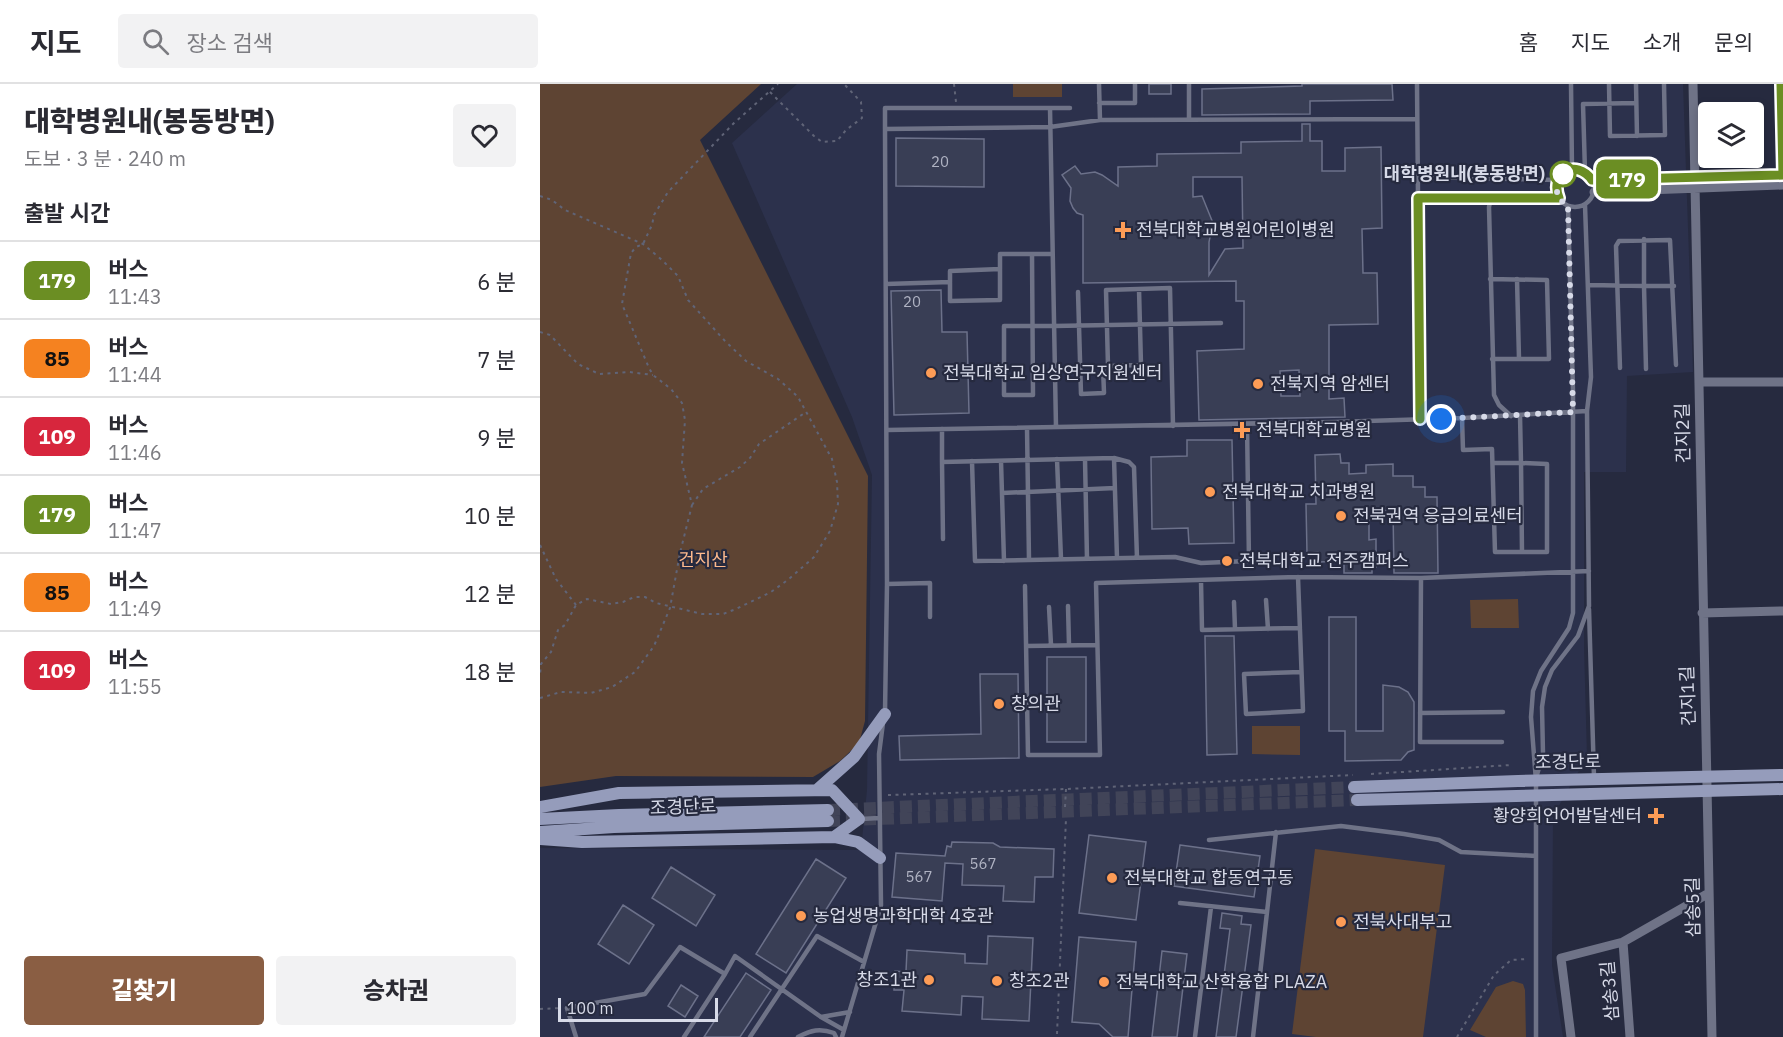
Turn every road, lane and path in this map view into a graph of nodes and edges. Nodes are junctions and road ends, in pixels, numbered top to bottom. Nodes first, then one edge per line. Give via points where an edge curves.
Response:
1 (778, 84) edge
2 (844, 84) edge
3 (1099, 84) edge
4 (1135, 84) edge
5 (1189, 84) edge
6 (1417, 84) edge
7 (1571, 84) edge
8 (1609, 84) edge
9 (1636, 84) edge
10 (1664, 84) edge
11 (1693, 84) edge
12 (1781, 84) edge
13 (769, 92) junction
14 (1099, 103) junction
15 (1636, 103) junction
16 (1571, 104) junction
17 (1583, 104) junction
18 (1609, 104) junction
19 (1050, 108) junction
20 (1070, 108) dead end
21 (1417, 118) junction
22 (1189, 119) junction
23 (1100, 120) junction
24 (1050, 128) junction
25 (885, 129) junction
26 (1637, 135) junction
27 (1572, 169) junction
28 (1585, 172) junction
29 (1783, 175) edge
30 (1418, 177) junction
31 (1694, 177) junction
32 (1558, 180) junction
33 (1592, 180) junction
34 (1783, 183) edge
35 (1694, 189) junction
36 (1594, 192) junction
37 (540, 196) edge
38 (1418, 198) junction
39 (1491, 198) junction
40 (1559, 198) junction
41 (1585, 205) junction
42 (1568, 206) junction
43 (1644, 239) junction
44 (643, 244) junction
45 (1032, 254) junction
46 (1052, 254) junction
47 (1000, 269) junction
48 (1490, 279) junction
49 (1517, 279) junction
50 (950, 282) junction
51 (886, 284) junction
52 (1589, 285) junction
53 (1644, 286) junction
54 (1674, 286) junction
55 (1618, 287) junction
56 (1139, 289) junction
57 (1078, 292) dead end
58 (1221, 323) dead end
59 (1140, 324) junction
60 (1171, 324) junction
61 (1079, 325) junction
62 (1107, 325) junction
63 (1033, 326) junction
64 (1054, 326) junction
65 (540, 332) edge
66 (1492, 359) junction
67 (1519, 359) junction
68 (1676, 365) dead end
69 (1108, 366) junction
70 (1620, 368) dead end
71 (1647, 369) dead end
72 (653, 375) junction
73 (1699, 382) junction
74 (1783, 382) edge
75 (1587, 411) junction
76 (806, 412) junction
77 (1573, 412) junction
78 (1520, 415) junction
79 (1511, 416) junction
80 (1462, 418) junction
81 (1420, 419) junction
82 (1247, 424) junction
83 (1173, 426) junction
84 (1056, 427) junction
85 (1027, 428) junction
86 (887, 429) junction
87 (942, 429) junction
88 (1114, 458) junction
89 (1058, 459) junction
90 (1085, 459) junction
91 (1027, 460) junction
92 (972, 461) junction
93 (1001, 461) junction
94 (942, 462) junction
95 (1492, 463) junction
96 (1521, 463) junction
97 (1115, 488) junction
98 (1086, 489) junction
99 (1059, 490) junction
100 (1028, 492) junction
101 (1002, 493) junction
102 (1700, 495) joint
103 (692, 505) dead end
104 (943, 539) dead end
105 (540, 545) edge
106 (1522, 552) junction
107 (1116, 558) junction
108 (1137, 558) junction
109 (1061, 559) junction
110 (1087, 559) junction
111 (1029, 560) junction
112 (1004, 561) junction
113 (1589, 571) junction
114 (1574, 572) junction
115 (1298, 577) junction
116 (1420, 578) junction
117 (1201, 581) junction
118 (887, 584) junction
119 (1025, 586) dead end
120 (1266, 600) dead end
121 (1233, 602) dead end
122 (576, 605) junction
123 (670, 606) junction
124 (1068, 606) dead end
125 (1589, 606) junction
126 (1049, 607) dead end
127 (1783, 611) edge
128 (1702, 613) junction
129 (930, 617) dead end
130 (1300, 628) junction
131 (1235, 629) junction
132 (1268, 629) junction
133 (1051, 645) junction
134 (1069, 645) junction
135 (1097, 645) junction
136 (1026, 646) junction
137 (1301, 672) junction
138 (540, 675) edge
139 (540, 698) edge
140 (1503, 712) dead end
141 (1420, 713) junction
142 (885, 714) junction
143 (1502, 742) dead end
144 (1511, 765) dead end
145 (1372, 774) dead end
146 (1360, 775) dead end
147 (1783, 775) edge
148 (1708, 777) junction
149 (1594, 780) junction
150 (1536, 781) junction
151 (1783, 788) edge
152 (818, 789) junction
153 (1066, 789) junction
154 (1707, 790) junction
155 (1536, 794) junction
156 (888, 795) dead end
157 (540, 807) edge
158 (1065, 807) dead end
159 (879, 818) junction
160 (1066, 818) dead end
161 (540, 819) edge
162 (859, 819) junction
163 (540, 832) edge
164 (1276, 832) junction
165 (834, 837) junction
166 (540, 839) edge
167 (1209, 840) dead end
168 (1536, 856) junction
169 (880, 858) junction
170 (1709, 893) junction
171 (1180, 903) dead end
172 (1212, 907) junction
173 (1267, 912) junction
174 (1623, 942) junction
175 (1527, 959) dead end
176 (864, 962) junction
177 (725, 974) junction
178 (782, 989) junction
179 (567, 1008) junction
180 (540, 1009) edge
181 (850, 1012) junction
182 (821, 1017) junction
183 (816, 1030) junction
184 (844, 1030) junction
185 (1057, 1034) dead end
186 (576, 1037) edge
187 (684, 1037) edge
188 (750, 1037) edge
189 (798, 1037) edge
190 (836, 1037) edge
191 (842, 1037) edge
192 (1195, 1037) edge
193 (1253, 1037) edge
194 (1457, 1037) edge
195 (1536, 1037) edge
196 (1571, 1037) edge
197 (1630, 1037) edge
198 (1712, 1037) edge

1 - 13 path
2 - 13 path via 861,102 862,118 837,141 822,141 814,136
3 - 14 lane
4 - 14 lane via 1135,103
5 - 22 lane
6 - 21 lane
7 - 16 lane
8 - 18 lane
9 - 15 lane
10 - 26 lane via 1665,135
11 - 31 street
12 - 29 street
13 - 44 path via 668,192
14 - 23 lane
15 - 18 lane
15 - 26 lane
16 - 17 lane
16 - 27 lane
17 - 18 lane
17 - 28 lane
18 - 26 lane via 1610,136
19 - 20 lane
19 - 24 lane
19 - 25 lane via 885,108
21 - 22 lane
21 - 30 lane
22 - 23 lane
23 - 24 lane
24 - 25 lane
24 - 46 lane
25 - 51 lane
27 - 28 lane
27 - 32 lane
28 - 33 lane
29 - 31 street
29 - 34 street
30 - 32 lane
30 - 38 lane
31 - 33 street
31 - 35 street
32 - 40 lane
33 - 36 lane
34 - 35 street
35 - 36 street
35 - 73 street
36 - 41 lane
37 - 44 path
38 - 39 lane
38 - 81 lane
39 - 40 lane
39 - 48 lane
40 - 42 lane
41 - 42 lane
41 - 52 lane
42 - 77 lane
43 - 53 lane
43 - 54 lane via 1670,240
43 - 55 lane via 1617,242
44 - 72 path via 631,253 622,304
44 - 76 path via 678,276 688,300 717,332 747,361 788,386
45 - 46 lane
45 - 47 lane via 1000,254
45 - 63 lane
46 - 64 lane
47 - 50 lane via 950,270
47 - 50 lane via 1000,300 950,301
48 - 49 lane
48 - 66 lane
49 - 67 lane
49 - 67 lane via 1547,280 1549,359
50 - 51 lane
51 - 86 lane
52 - 55 lane
52 - 75 lane via 1591,377
53 - 54 lane
53 - 55 lane
53 - 71 lane
54 - 68 lane
55 - 70 lane
56 - 59 lane
56 - 60 lane via 1170,288
56 - 62 lane via 1106,290
57 - 61 lane
58 - 60 lane
59 - 60 lane
59 - 62 lane
59 - 69 lane via 1141,365
60 - 83 lane
61 - 62 lane
61 - 64 lane
61 - 69 lane via 1082,394 1104,393 1103,367
62 - 69 lane
63 - 63 lane via 1004,326 1004,395 1033,395
63 - 64 lane
64 - 84 lane
65 - 72 path via 550,335 578,364 599,374
66 - 67 lane
66 - 79 lane via 1494,395
72 - 123 path via 682,403 682,463 692,505
73 - 74 street, 건지2길
73 - 102 street, 건지2길
75 - 77 lane
75 - 113 lane
76 - 103 path via 759,444 740,467 703,489
76 - 123 path via 832,459 837,482 838,504 830,531 813,556 771,592 723,614 702,614
77 - 78 lane
77 - 114 lane
78 - 79 lane
78 - 96 lane
79 - 80 lane
80 - 81 lane
80 - 95 lane via 1463,450 1492,449
81 - 82 lane
82 - 83 lane
82 - 108 lane via 1249,561 1201,563 1175,557
83 - 84 lane
84 - 85 lane
85 - 87 lane
85 - 91 lane
86 - 87 lane
86 - 118 lane
87 - 94 lane
88 - 90 lane
88 - 97 lane
88 - 108 lane via 1134,467
89 - 90 lane
89 - 91 lane
89 - 99 lane
90 - 98 lane
91 - 93 lane
91 - 100 lane
92 - 93 lane
92 - 94 lane
92 - 112 lane via 975,561
93 - 101 lane
94 - 104 lane
95 - 96 lane
95 - 106 lane via 1495,552
96 - 106 lane
96 - 106 lane via 1547,464 1547,552
97 - 98 lane
97 - 107 lane
98 - 99 lane
98 - 110 lane
99 - 100 lane
99 - 109 lane
100 - 101 lane
100 - 111 lane
101 - 112 lane
102 - 128 street, 건지1길
105 - 122 path via 556,579
107 - 108 lane
107 - 110 lane
109 - 110 lane
109 - 111 lane
111 - 112 lane
113 - 114 lane
113 - 125 lane
114 - 116 lane
114 - 150 lane via 1569,628 1541,670 1533,691
115 - 116 lane
115 - 117 lane
115 - 130 lane
116 - 141 lane
117 - 131 lane via 1202,630
117 - 135 lane via 1096,583
118 - 129 lane via 930,583
118 - 142 lane
119 - 136 lane
120 - 132 lane
121 - 131 lane
122 - 123 path via 588,599 611,604 645,597
122 - 138 path via 558,630 551,652 541,664
123 - 139 path via 654,646 634,672 612,687 591,693 561,692
124 - 134 lane
125 - 149 lane
125 - 150 lane via 1578,636 1552,670 1545,687 1543,754
126 - 133 lane
127 - 128 street
128 - 148 street, 건지1길
130 - 132 lane
130 - 137 lane
131 - 132 lane
133 - 134 lane
133 - 136 lane
134 - 135 lane
135 - 136 lane via 1100,755 1028,755
137 - 137 lane via 1304,711 1246,714 1244,674
140 - 141 lane
141 - 143 lane via 1420,742
142 - 152 street via 854,757
142 - 159 lane via 879,754
144 - 145 path
146 - 153 path
147 - 148 street, 조경단로
148 - 149 street, 조경단로
148 - 154 street, 삼송5길
149 - 150 street, 조경단로
150 - 155 lane
150 - 155 street, 조경단로 via 1355,794
151 - 154 street, 조경단로
152 - 157 street via 619,793
152 - 162 street via 832,790
153 - 156 path
153 - 158 path
154 - 155 street, 조경단로
154 - 170 street, 삼송5길
155 - 168 lane
159 - 162 lane
159 - 169 lane
160 - 185 path
161 - 163 street, 조경단로 via 828,815
162 - 165 street
164 - 167 lane
164 - 168 lane via 1341,826 1439,840 1461,852
164 - 173 lane
165 - 166 street via 582,842
165 - 169 street via 858,843
168 - 195 lane
169 - 176 lane via 881,905
170 - 174 street, 삼송3길
170 - 198 street, 삼송5길
171 - 172 lane
172 - 173 lane
172 - 192 lane
173 - 193 lane
174 - 196 street, 삼송3길 via 1561,958
174 - 197 street, 삼송3길
175 - 194 path via 1511,960 1494,975
176 - 178 lane via 817,936
176 - 181 lane
177 - 178 lane via 735,956
177 - 179 lane via 680,947 645,994
177 - 187 lane
178 - 182 lane
178 - 188 lane
179 - 180 path
179 - 186 lane
181 - 182 lane
181 - 184 lane
182 - 183 lane
182 - 184 lane
183 - 189 lane
183 - 190 lane via 822,1028
184 - 191 lane

